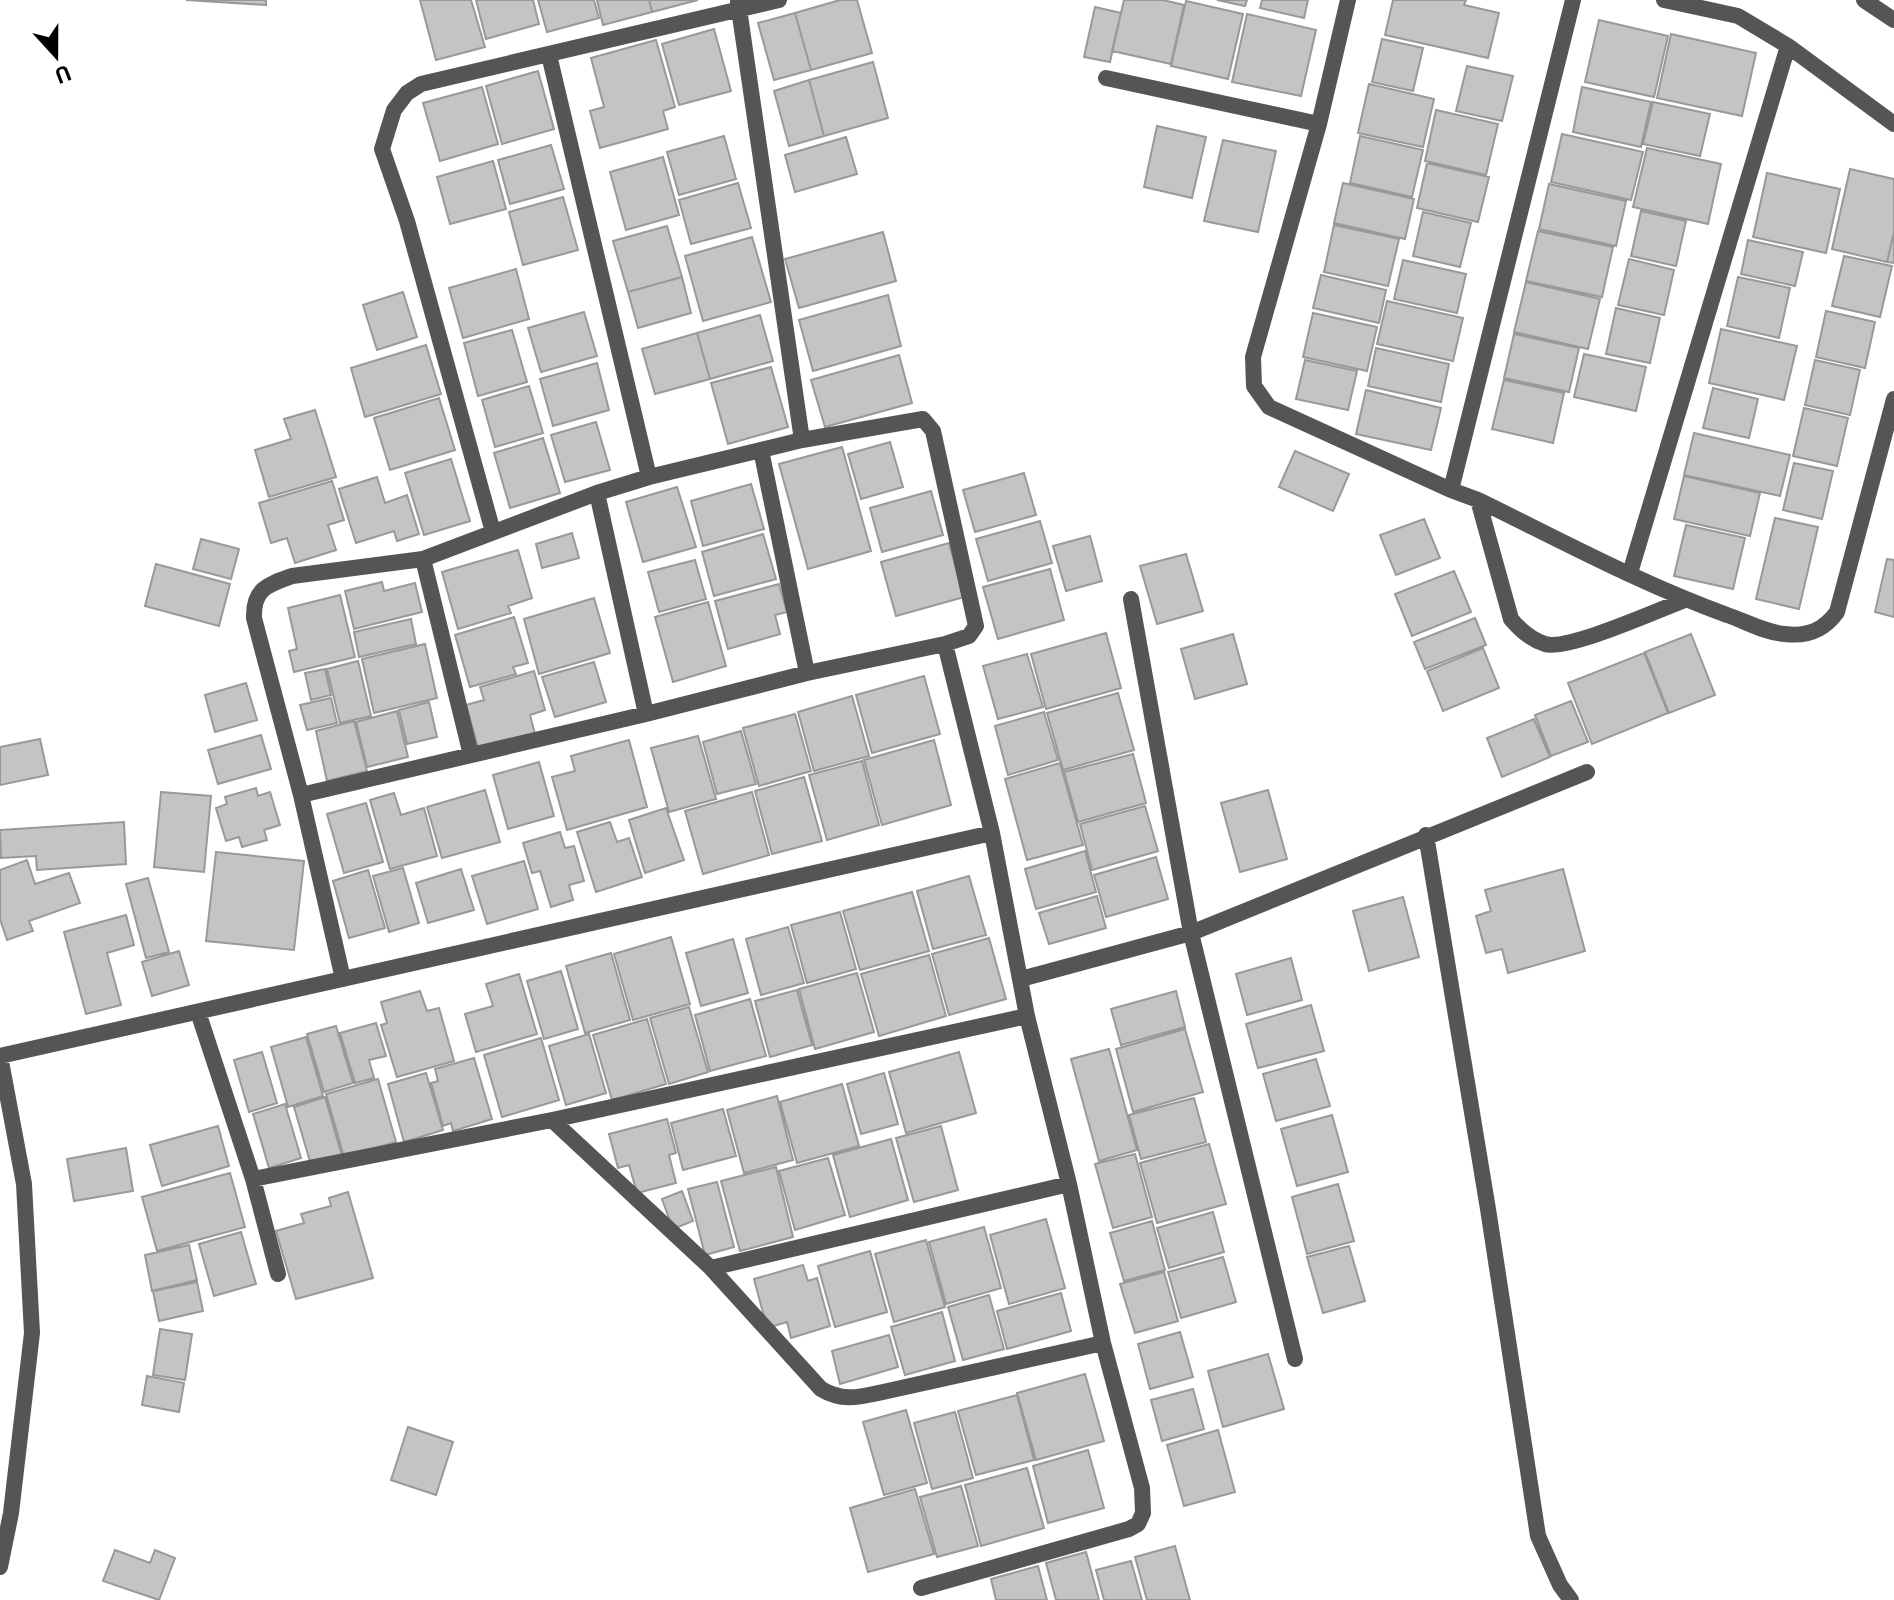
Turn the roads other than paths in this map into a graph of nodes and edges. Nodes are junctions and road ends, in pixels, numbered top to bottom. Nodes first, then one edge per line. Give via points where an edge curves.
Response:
1 (779, 0) edge
2 (1348, 0) edge
3 (1573, 0) edge
4 (1664, 0) edge
5 (1864, 0) edge
6 (739, 5) edge
7 (1894, 20) edge
8 (1788, 46) junction
9 (549, 55) junction
10 (1106, 78) dead end
11 (1319, 124) junction
12 (1894, 124) edge
13 (1894, 399) edge
14 (802, 440) junction
15 (761, 450) junction
16 (649, 477) junction
17 (1451, 490) junction
18 (597, 493) junction
19 (1478, 500) junction
20 (493, 532) junction
21 (423, 559) junction
22 (1630, 573) junction
23 (1131, 599) dead end
24 (1685, 600) junction
25 (945, 644) junction
26 (807, 673) junction
27 (646, 714) junction
28 (471, 755) junction
29 (1587, 772) dead end
30 (301, 795) junction
31 (992, 833) junction
32 (1426, 835) junction
33 (1191, 933) junction
34 (343, 979) junction
35 (1021, 979) junction
36 (198, 1012) junction
37 (1027, 1016) junction
38 (0, 1056) edge
39 (552, 1120) junction
40 (253, 1179) junction
41 (1069, 1184) junction
42 (711, 1268) junction
43 (278, 1274) dead end
44 (1103, 1343) junction
45 (1295, 1359) dead end
46 (0, 1567) edge
47 (921, 1588) dead end
48 (1571, 1600) edge

1 - 6 street
2 - 11 street
3 - 17 street
4 - 8 street via 1738,16
5 - 7 street
6 - 9 street
6 - 14 street
8 - 12 street
8 - 22 street
9 - 16 street
9 - 20 street via 421,84 394,110 382,149
10 - 11 street
11 - 17 street via 1253,357 1254,386 1269,407
13 - 24 street via 1837,612 1828,624 1814,632 1781,634
14 - 15 street
14 - 25 street via 923,419 929,424 976,626 969,636
15 - 16 street
15 - 26 street
16 - 18 street
17 - 19 street
18 - 20 street
18 - 27 street
19 - 22 street
19 - 24 street via 1511,619 1523,633 1547,645 1571,643
20 - 21 street
21 - 28 street
21 - 30 street via 292,576 273,583 253,603
22 - 24 street
23 - 33 street
25 - 26 street
25 - 31 street
26 - 27 street
27 - 28 street
28 - 30 street
29 - 32 street
30 - 34 street
31 - 34 street
31 - 35 street
32 - 33 street
32 - 48 street via 1538,1536
33 - 35 street
33 - 45 street
34 - 36 street
35 - 37 street
36 - 38 street
36 - 40 street
37 - 39 street
37 - 41 street
38 - 46 street via 24,1184 32,1333
39 - 40 street
39 - 42 street
40 - 43 street
41 - 42 street
41 - 44 street
42 - 44 street via 821,1389 835,1397 849,1399
44 - 47 street via 1142,1488 1138,1524

